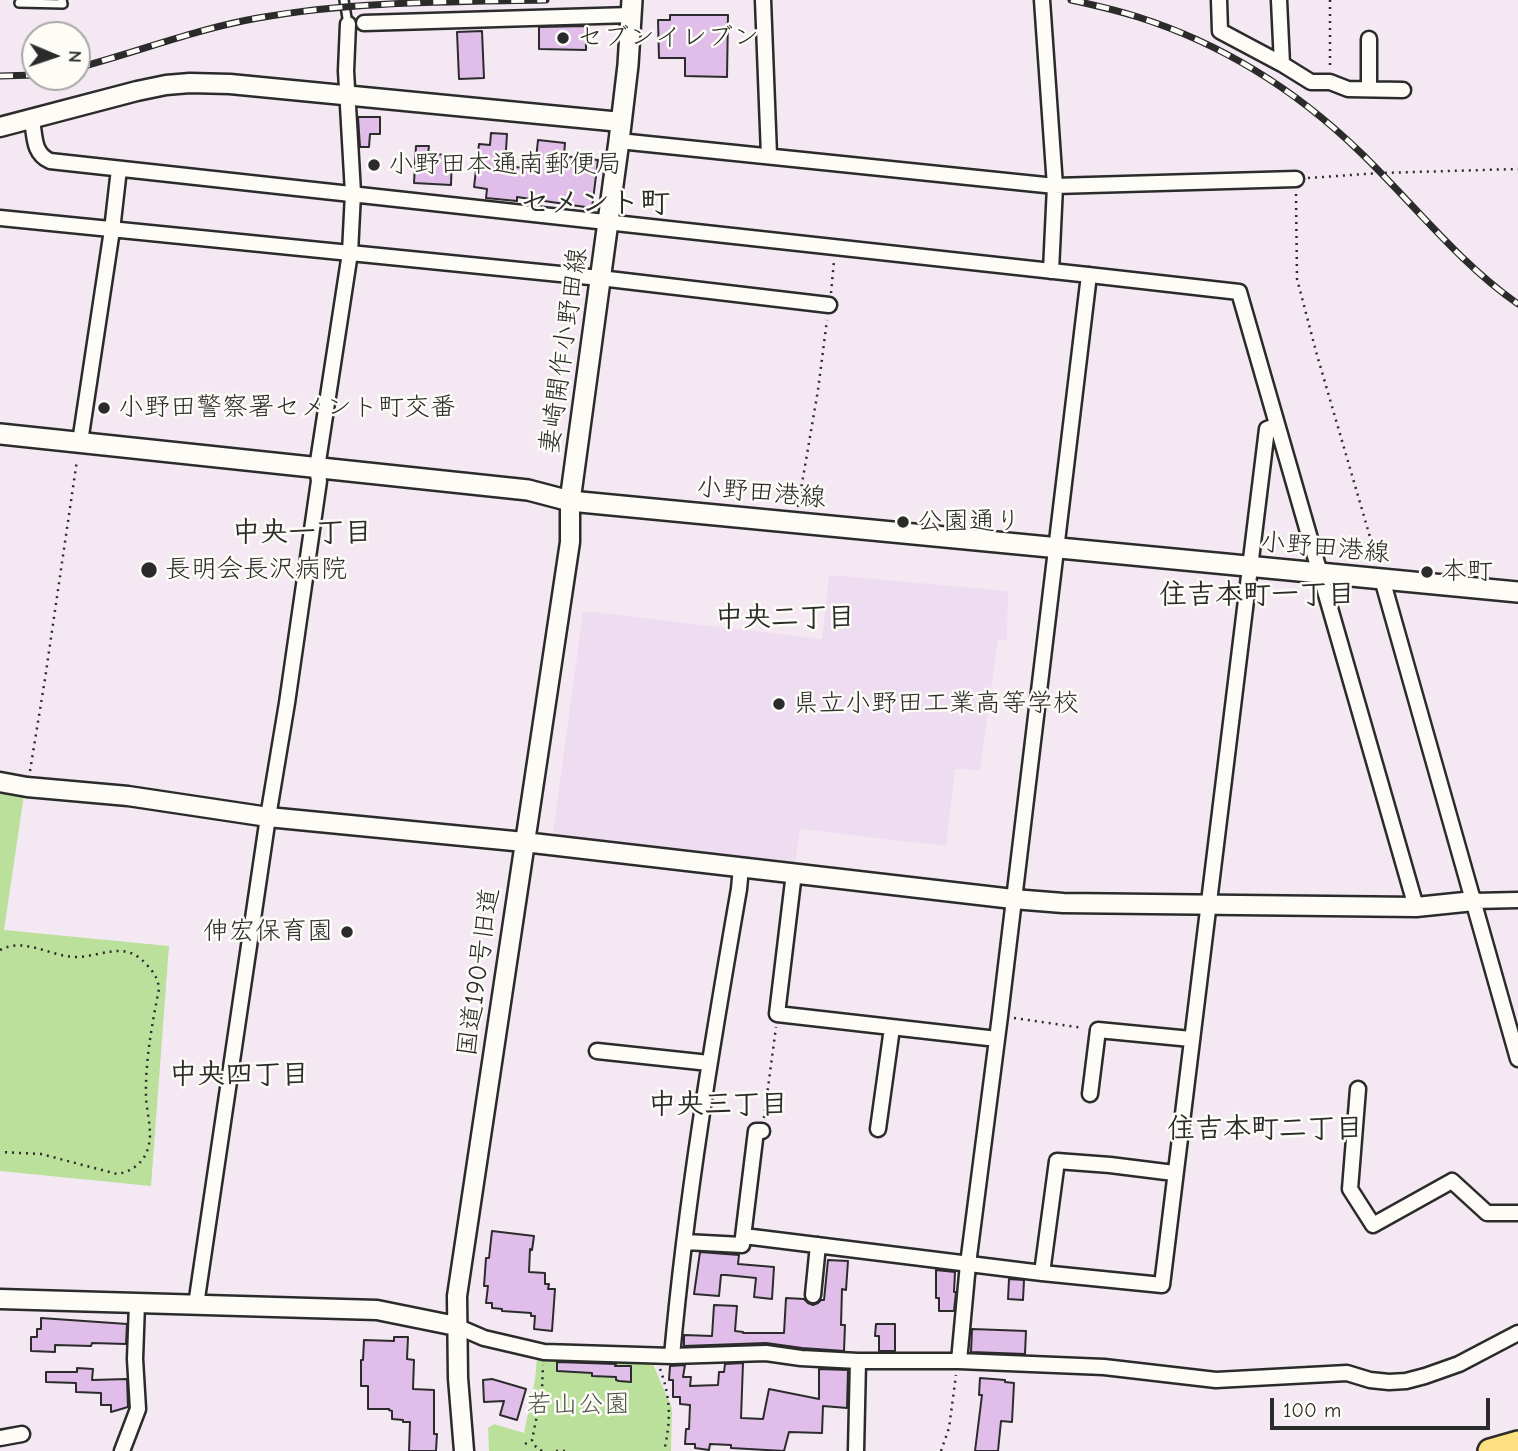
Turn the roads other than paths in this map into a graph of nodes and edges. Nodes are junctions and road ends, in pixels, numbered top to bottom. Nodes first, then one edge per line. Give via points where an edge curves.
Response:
1 (62, 0) edge
2 (344, 0) edge
3 (762, 0) edge
4 (1042, 0) edge
5 (1219, 0) edge
6 (1279, 0) edge
7 (19, 3) dead end
8 (632, 7) edge
9 (364, 23) dead end
10 (348, 24) joint
11 (1369, 39) dead end
12 (1282, 64) junction
13 (1370, 89) junction
14 (1403, 90) dead end
15 (348, 95) junction
16 (32, 120) junction
17 (0, 127) edge
18 (620, 132) junction
19 (769, 155) junction
20 (119, 169) junction
21 (1296, 179) road end
22 (1055, 186) junction
23 (353, 193) junction
24 (0, 218) edge
25 (608, 222) junction
26 (112, 230) junction
27 (350, 253) junction
28 (1051, 271) junction
29 (1089, 275) junction
30 (600, 278) junction
31 (829, 305) road end
32 (1276, 426) junction
33 (0, 434) edge
34 (80, 442) junction
35 (317, 468) junction
36 (570, 501) junction
37 (1057, 547) junction
38 (1250, 567) junction
39 (1321, 575) junction
40 (1382, 579) junction
41 (1518, 592) edge
42 (0, 782) edge
43 (268, 817) junction
44 (524, 842) junction
45 (741, 867) junction
46 (794, 873) junction
47 (1013, 899) junction
48 (1518, 900) edge
49 (1474, 901) junction
50 (1209, 905) junction
51 (1416, 907) junction
52 (892, 1028) junction
53 (997, 1039) junction
54 (1191, 1039) junction
55 (597, 1051) dead end
56 (1518, 1059) edge
57 (709, 1063) junction
58 (1358, 1089) dead end
59 (1090, 1094) dead end
60 (877, 1129) dead end
61 (762, 1131) road end
62 (1174, 1173) junction
63 (1518, 1213) edge
64 (744, 1236) junction
65 (685, 1241) junction
66 (818, 1245) junction
67 (968, 1264) junction
68 (1042, 1273) junction
69 (813, 1295) dead end
70 (0, 1299) edge
71 (137, 1303) junction
72 (196, 1305) junction
73 (457, 1326) junction
74 (1518, 1333) edge
75 (672, 1356) junction
76 (858, 1362) junction
77 (959, 1362) junction
78 (22, 1434) dead end
79 (0, 1438) edge
80 (1518, 1443) edge
81 (122, 1451) edge
82 (464, 1451) edge
83 (856, 1451) edge
84 (1491, 1451) edge

1 - 7 lane via 63,4
2 - 10 lane
3 - 19 street
4 - 22 street
5 - 12 street via 1220,31
6 - 12 street
8 - 9 street
8 - 18 main road, 妻崎開作小野田線
10 - 15 street
11 - 13 street
12 - 13 street via 1311,82
13 - 14 street
15 - 16 street via 190,83 137,91
15 - 18 street
15 - 23 street
16 - 17 street
16 - 20 street via 41,157 50,162
18 - 19 street
18 - 25 main road, 妻崎開作小野田線
19 - 22 street
20 - 23 street
20 - 26 street
21 - 22 street
22 - 28 street
23 - 25 street
23 - 27 street
24 - 26 street
25 - 28 street
25 - 30 main road, 妻崎開作小野田線
26 - 27 street
26 - 34 street
27 - 30 street
27 - 35 street
28 - 29 street
29 - 32 street via 1239,292
29 - 37 street
30 - 31 street
30 - 36 main road, 妻崎開作小野田線
32 - 38 street via 1267,429
32 - 39 street
33 - 34 main road, 小野田港線
34 - 35 main road, 小野田港線
35 - 36 main road, 小野田港線 via 528,491
35 - 43 street via 319,481
36 - 37 main road, 小野田港線
36 - 44 street, 国道190号旧道 via 570,542
37 - 38 main road, 小野田港線
37 - 47 street
38 - 39 main road, 小野田港線
38 - 50 street
39 - 40 main road, 小野田港線
39 - 51 street
40 - 41 main road, 小野田港線
40 - 49 street
42 - 43 street
43 - 44 street
43 - 72 street
44 - 45 street
44 - 73 street, 国道190号旧道 via 457,1296
45 - 46 street
45 - 57 street
46 - 47 street
46 - 52 street via 777,1014
47 - 50 street
47 - 53 street
48 - 49 street
49 - 51 street
49 - 56 street
50 - 51 street
50 - 54 street
52 - 53 street
52 - 60 street
53 - 67 street
54 - 59 street via 1098,1030
54 - 62 street
55 - 57 street
57 - 65 street
58 - 63 street via 1350,1189 1373,1225 1452,1181 1487,1213
61 - 64 street via 756,1131
62 - 68 street via 1057,1161
62 - 68 street via 1161,1285
64 - 65 street via 742,1245
64 - 66 street
65 - 75 street
66 - 67 street
66 - 69 street
67 - 68 street
67 - 77 street
70 - 71 street
71 - 72 street
71 - 81 street via 138,1409
72 - 73 street via 377,1310
73 - 75 street via 484,1338 544,1352
73 - 82 street, 国道190号旧道
74 - 77 street via 1460,1364 1389,1382 1347,1373 1216,1380 1104,1367
75 - 76 street via 766,1353
76 - 77 street
76 - 83 street
78 - 79 street
80 - 84 highway

